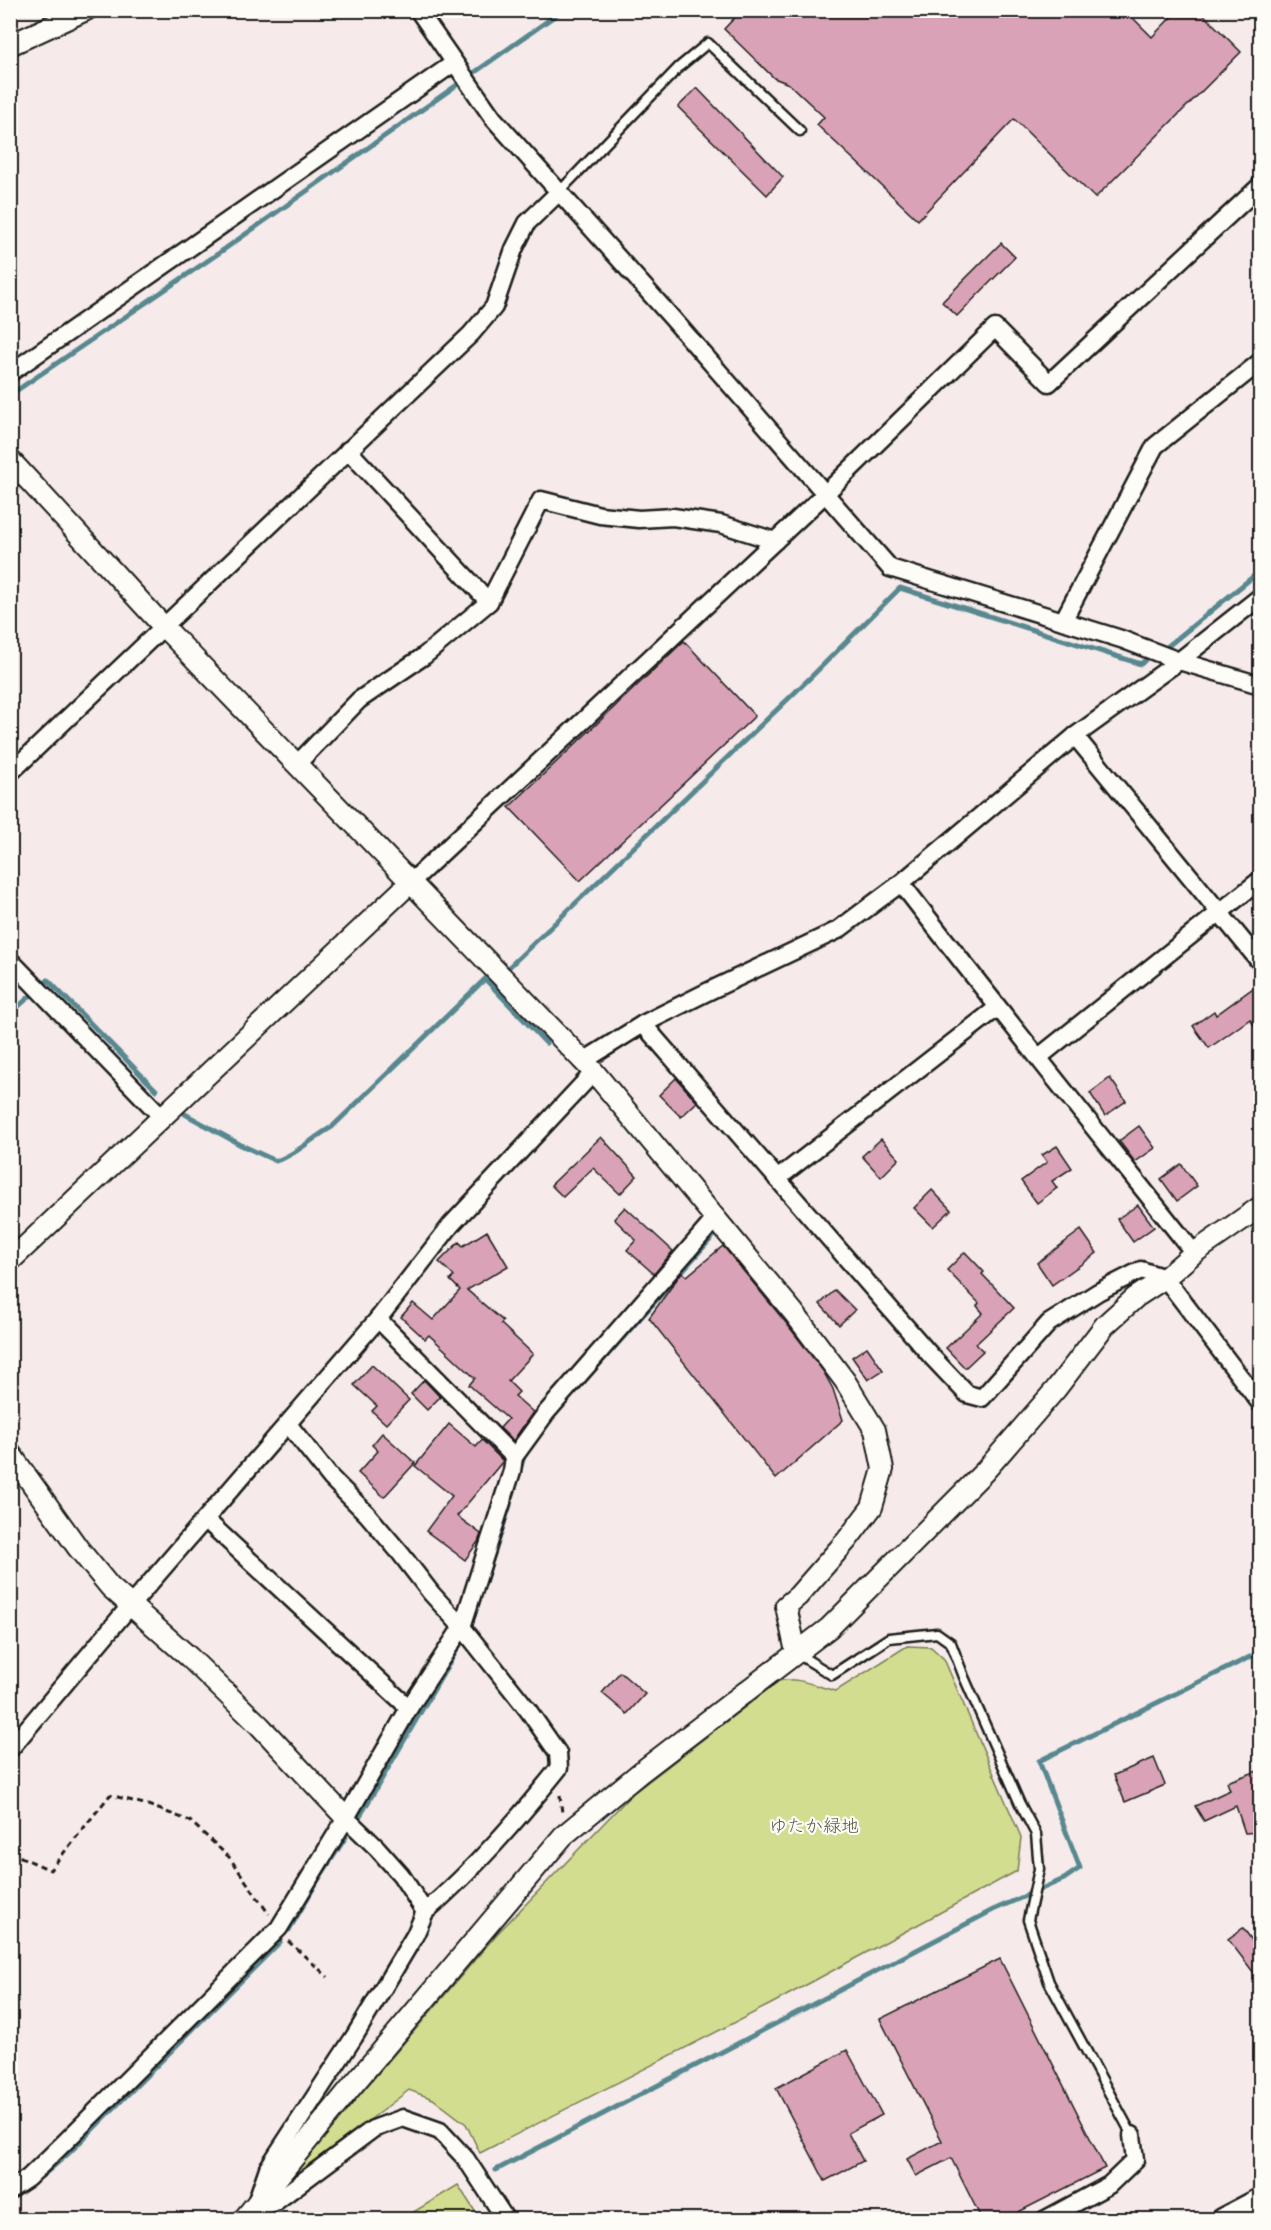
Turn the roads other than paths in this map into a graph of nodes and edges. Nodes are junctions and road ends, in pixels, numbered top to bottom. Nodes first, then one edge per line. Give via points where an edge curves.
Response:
1 (86, 10) edge
2 (418, 10) edge
3 (10, 45) edge
4 (456, 66) junction
5 (800, 131) dead end
6 (1260, 186) edge
7 (559, 192) junction
8 (1260, 362) edge
9 (10, 373) edge
10 (348, 450) junction
11 (10, 460) edge
12 (825, 494) junction
13 (775, 541) junction
14 (1260, 597) edge
15 (489, 602) junction
16 (1063, 621) junction
17 (163, 626) junction
18 (1179, 661) junction
19 (1260, 685) edge
20 (1075, 736) junction
21 (297, 764) junction
22 (10, 772) edge
23 (1260, 880) edge
24 (411, 882) junction
25 (901, 883) junction
26 (1221, 912) junction
27 (10, 960) edge
28 (1260, 962) edge
29 (997, 1008) junction
30 (643, 1024) junction
31 (1039, 1057) junction
32 (588, 1067) junction
33 (161, 1116) junction
34 (777, 1179) junction
35 (1260, 1207) edge
36 (715, 1219) junction
37 (1194, 1253) junction
38 (10, 1261) edge
39 (1165, 1278) junction
40 (378, 1319) junction
41 (1260, 1402) edge
42 (288, 1424) junction
43 (10, 1453) edge
44 (514, 1458) junction
45 (206, 1520) junction
46 (130, 1606) junction
47 (465, 1632) junction
48 (796, 1652) junction
49 (409, 1708) junction
50 (10, 1749) edge
51 (346, 1818) junction
52 (425, 1912) junction
53 (1132, 2135) joint
54 (10, 2190) edge
55 (1260, 2200) edge
56 (248, 2214) edge
57 (506, 2220) edge
58 (1044, 2220) edge
59 (1222, 2220) edge

1 - 3 street
2 - 4 street
4 - 7 street via 493,118
4 - 9 street
5 - 7 lane via 708,42
6 - 12 street via 1049,383 995,328
7 - 10 street via 527,223 494,307 471,334
7 - 12 street
8 - 16 street via 1155,446
10 - 15 street
10 - 17 street
11 - 17 street
12 - 13 street
12 - 16 street via 890,568
13 - 15 street via 721,524 674,517 600,515 541,500
13 - 24 street
14 - 18 street
15 - 21 street via 424,656 359,700
16 - 18 street
17 - 21 street
17 - 22 street
18 - 19 street
18 - 20 street
20 - 25 street
20 - 26 street
21 - 24 street
23 - 26 street
24 - 32 street
24 - 33 street
25 - 29 street
25 - 30 street via 838,930
26 - 28 street
26 - 31 street
27 - 33 street
29 - 31 street
29 - 34 street
30 - 32 street
30 - 34 street
31 - 37 street
32 - 36 street
32 - 40 street via 451,1226
33 - 38 street
34 - 39 street via 967,1394 982,1398 1049,1323 1141,1270
35 - 37 street
36 - 44 street via 546,1413
36 - 48 street via 794,1312 845,1381 874,1430 883,1469 872,1507 786,1606
37 - 39 street
39 - 41 street
39 - 48 street via 1105,1325 985,1471 829,1628
40 - 42 street
40 - 44 street
42 - 45 street
42 - 47 street
43 - 46 street via 78,1548
44 - 47 street
45 - 46 street
45 - 49 street
46 - 50 street
46 - 51 street via 189,1657
47 - 49 street
47 - 52 street via 544,1731 558,1753 559,1768 457,1884
48 - 53 lane via 832,1675 889,1638 937,1633 951,1643 1036,1834 1039,1869 1028,1920 1048,1982
48 - 56 street via 563,1836
49 - 51 street
51 - 52 street via 401,1875
51 - 54 street via 279,1928 98,2111 28,2178
52 - 56 street via 354,2037 268,2169
53 - 58 street via 1135,2160 1108,2185
55 - 59 main road
56 - 57 street via 275,2202 373,2129 403,2118 440,2131 466,2159

